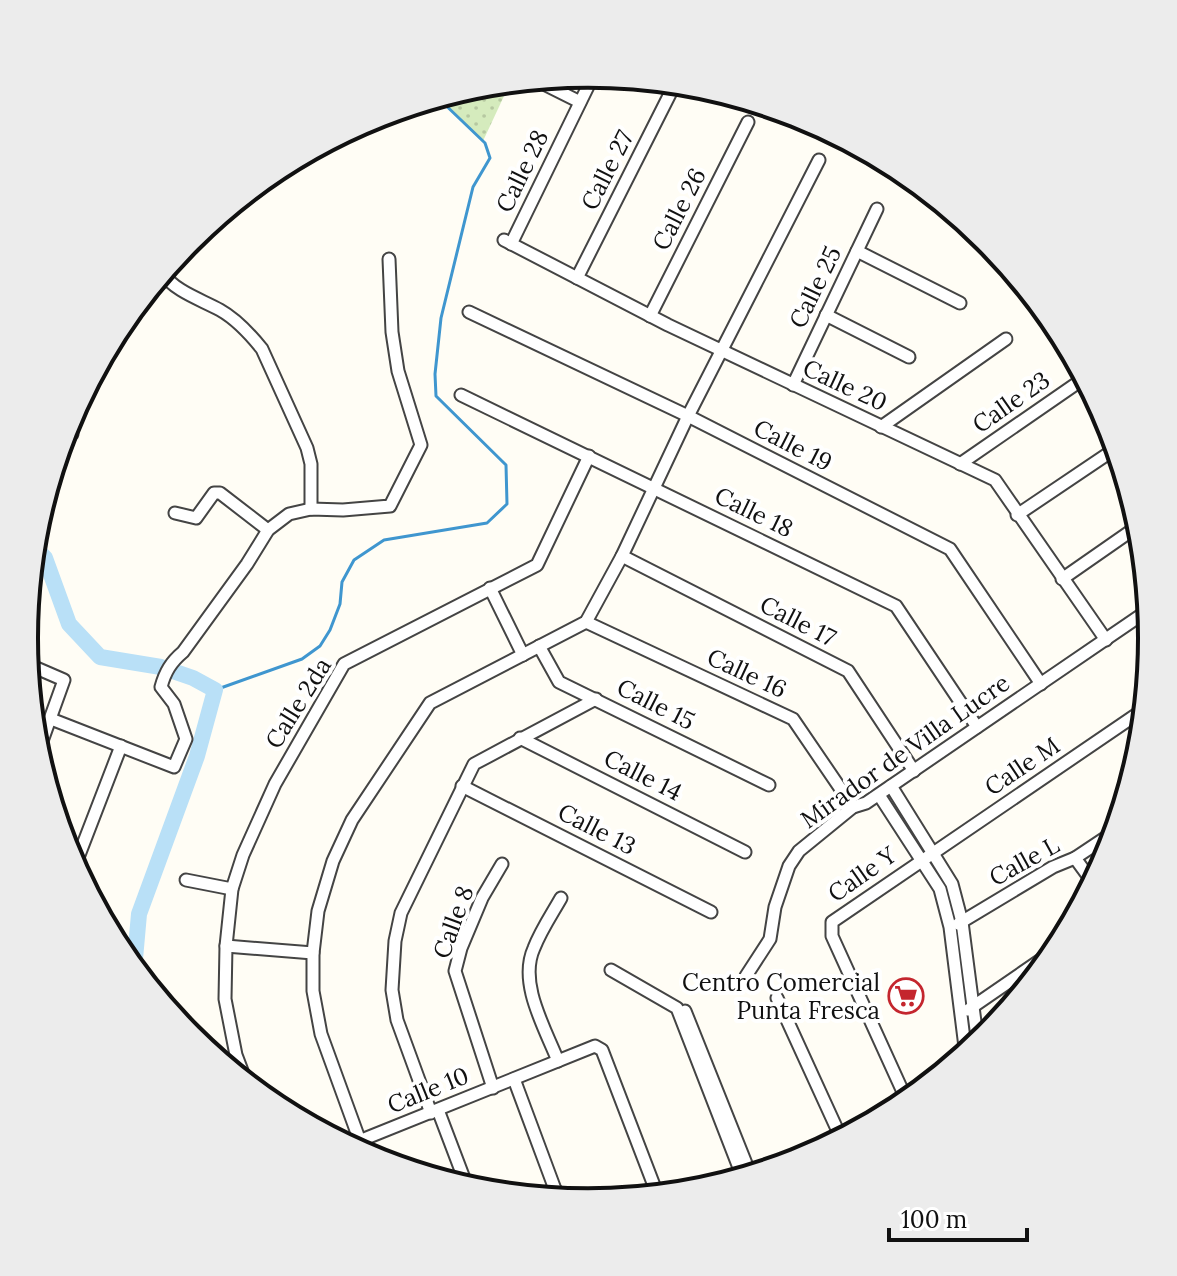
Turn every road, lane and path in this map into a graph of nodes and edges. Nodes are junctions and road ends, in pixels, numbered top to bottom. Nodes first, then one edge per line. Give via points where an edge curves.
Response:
1 (587, 88) edge
2 (554, 89) edge
3 (670, 94) edge
4 (580, 102) junction
5 (748, 122) dead end
6 (819, 160) dead end
7 (877, 209) dead end
8 (508, 242) joint
9 (857, 251) junction
10 (389, 259) dead end
11 (577, 278) junction
12 (169, 282) edge
13 (960, 303) dead end
14 (469, 312) dead end
15 (826, 315) junction
16 (650, 316) junction
17 (1006, 339) dead end
18 (721, 351) junction
19 (909, 357) dead end
20 (1076, 384) edge
21 (793, 385) junction
22 (461, 395) dead end
23 (688, 416) junction
24 (881, 427) junction
25 (1107, 454) edge
26 (589, 456) junction
27 (960, 464) junction
28 (655, 487) junction
29 (311, 509) junction
30 (175, 513) dead end
31 (1017, 515) junction
32 (268, 530) junction
33 (1128, 533) edge
34 (622, 556) junction
35 (1062, 579) junction
36 (490, 588) junction
37 (1138, 617) edge
38 (586, 622) junction
39 (1106, 640) junction
40 (539, 646) junction
41 (523, 655) junction
42 (39, 669) edge
43 (1041, 684) junction
44 (596, 699) junction
45 (1133, 717) edge
46 (51, 719) junction
47 (977, 727) junction
48 (47, 731) edge
49 (520, 738) junction
50 (121, 746) junction
51 (914, 771) junction
52 (769, 785) dead end
53 (462, 786) junction
54 (891, 786) junction
55 (879, 795) junction
56 (853, 807) junction
57 (1100, 841) edge
58 (81, 851) edge
59 (745, 852) dead end
60 (934, 852) junction
61 (1075, 858) junction
62 (923, 859) junction
63 (502, 864) dead end
64 (1086, 873) edge
65 (186, 880) dead end
66 (946, 886) junction
67 (232, 889) junction
68 (561, 898) dead end
69 (711, 912) dead end
70 (962, 922) junction
71 (950, 927) junction
72 (226, 946) junction
73 (313, 953) junction
74 (1028, 969) edge
75 (611, 970) dead end
76 (746, 976) dead end
77 (777, 998) dead end
78 (973, 1007) junction
79 (961, 1015) junction
80 (976, 1029) edge
81 (964, 1040) edge
82 (558, 1061) junction
83 (239, 1063) edge
84 (514, 1079) junction
85 (493, 1088) junction
86 (902, 1090) edge
87 (435, 1111) junction
88 (837, 1129) edge
89 (358, 1138) edge
90 (362, 1140) edge
91 (742, 1163) junction
92 (742, 1166) edge
93 (744, 1166) edge
94 (461, 1174) edge
95 (654, 1185) edge
96 (554, 1187) edge

1 - 4 street, Calle 28
2 - 4 street
3 - 11 street, Calle 27
4 - 8 street, Calle 28
5 - 16 street, Calle 26
6 - 18 street
7 - 9 street, Calle 25
8 - 11 street, Calle 20
9 - 13 street
9 - 15 street, Calle 25
10 - 29 street via 398,371 421,445 390,506
11 - 16 street, Calle 20
12 - 29 street via 223,311 262,349 307,448
14 - 23 street, Calle 19
15 - 19 street
15 - 21 street, Calle 25
16 - 18 street, Calle 20
17 - 24 street
18 - 21 street, Calle 20
18 - 23 street
20 - 27 street, Calle 23
21 - 24 street, Calle 20
22 - 26 street, Calle 18
23 - 28 street
23 - 43 street, Calle 19 via 950,549
24 - 27 street, Calle 20
25 - 31 street
26 - 28 street, Calle 18
26 - 36 street, Calle 2da via 537,565
27 - 31 street, Calle 20 via 995,480
28 - 34 street
28 - 47 street, Calle 18 via 896,606
29 - 32 street via 289,514
30 - 32 street via 196,518 214,493 220,493
31 - 35 street, Calle 20
32 - 50 street via 164,678 161,687 174,704 186,739 174,767
33 - 35 street
34 - 38 street
34 - 51 street, Calle 17 via 848,671
35 - 39 street, Calle 20
36 - 41 street
36 - 67 street, Calle 2da via 344,664 275,784
37 - 39 street, Mirador de Villa Lucre
38 - 40 street
38 - 56 street, Calle 16 via 793,719
39 - 43 street, Mirador de Villa Lucre
40 - 41 street
40 - 44 street, Calle 15 via 559,682
41 - 73 street via 430,703 352,820 318,911
42 - 46 street via 64,680
43 - 47 street, Mirador de Villa Lucre
44 - 49 street
44 - 52 street, Calle 15
45 - 60 street, Calle M
46 - 48 street
46 - 50 street
47 - 51 street, Mirador de Villa Lucre
49 - 53 street via 474,764
49 - 59 street, Calle 14
50 - 58 street
51 - 54 street, Mirador de Villa Lucre
53 - 69 street, Calle 13
53 - 87 street via 401,913 395,941 392,990 397,1020
54 - 55 street, Mirador de Villa Lucre
54 - 60 street
55 - 56 street, Mirador de Villa Lucre
55 - 62 street
56 - 76 street, Mirador de Villa Lucre via 799,851 789,866 770,939
57 - 61 street, Calle L
60 - 62 street, Calle M
60 - 66 street
61 - 64 street
61 - 70 street, Calle L
62 - 66 street
62 - 86 street, Calle Y via 836,917 831,928
63 - 85 street, Calle 8 via 482,898 455,971
65 - 67 street
66 - 70 street
66 - 71 street
67 - 72 street, Calle 2da
68 - 82 street via 532,950 529,973
70 - 71 street, Calle L
70 - 78 street
71 - 79 street
72 - 73 street
72 - 83 street, Calle 2da via 225,999
73 - 89 street via 321,1034
74 - 78 street
75 - 91 street via 677,1008
77 - 88 street
78 - 79 street
78 - 80 street
79 - 81 street
82 - 84 street, Calle 10
82 - 95 street, Calle 10 via 595,1046 602,1050
84 - 85 street, Calle 10
84 - 96 street
85 - 87 street, Calle 10
87 - 90 street, Calle 10
87 - 94 street
91 - 92 street
91 - 93 street

